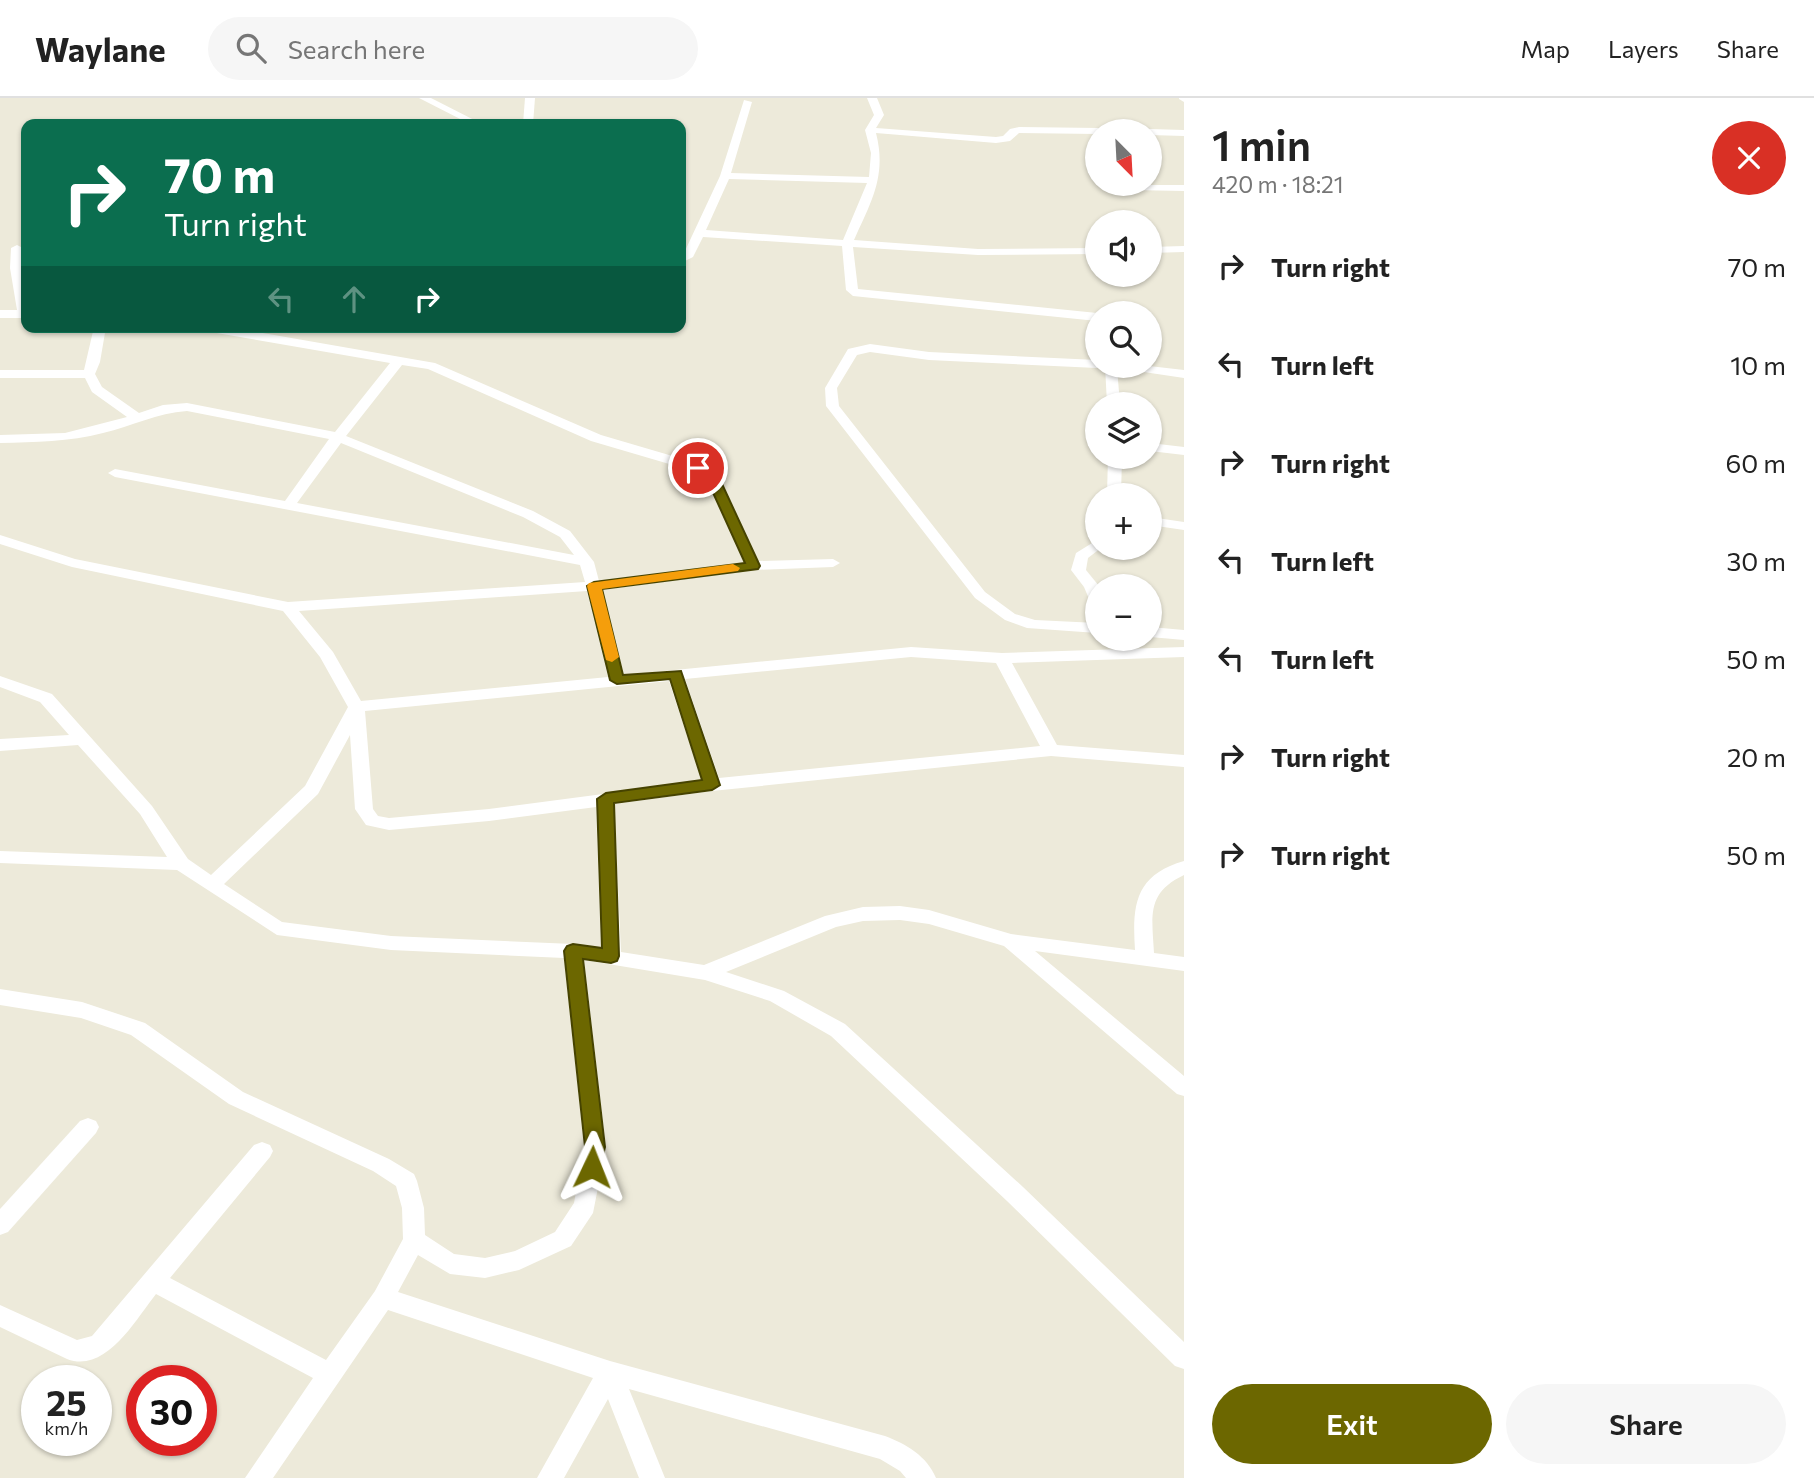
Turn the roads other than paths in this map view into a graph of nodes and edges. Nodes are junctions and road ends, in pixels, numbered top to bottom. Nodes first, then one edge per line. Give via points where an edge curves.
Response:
1 (424, 98) edge
2 (530, 98) edge
3 (872, 98) edge
4 (747, 102) dead end
5 (467, 119) edge
6 (528, 119) edge
7 (870, 130) junction
8 (1085, 131) edge
9 (1162, 132) edge
10 (1184, 133) edge
11 (725, 176) junction
12 (872, 180) junction
13 (1162, 188) edge
14 (1184, 188) edge
15 (697, 233) junction
16 (847, 243) junction
17 (17, 248) dead end
18 (1184, 249) edge
19 (1162, 250) edge
20 (1085, 251) edge
21 (686, 256) edge
22 (21, 294) edge
23 (0, 314) edge
24 (21, 314) edge
25 (1085, 316) edge
26 (99, 333) edge
27 (239, 333) edge
28 (398, 361) junction
29 (1085, 363) edge
30 (1162, 371) edge
31 (0, 374) edge
32 (89, 374) junction
33 (1184, 374) edge
34 (135, 416) junction
35 (338, 437) junction
36 (0, 439) edge
37 (1162, 448) edge
38 (1184, 451) edge
39 (115, 473) dead end
40 (288, 506) junction
41 (1162, 523) edge
42 (1184, 526) edge
43 (0, 539) edge
44 (1085, 553) edge
45 (587, 562) junction
46 (833, 563) dead end
47 (753, 566) junction
48 (1085, 578) edge
49 (594, 586) junction
50 (288, 607) junction
51 (1085, 627) edge
52 (1162, 633) edge
53 (1184, 635) edge
54 (1184, 652) edge
55 (1002, 658) junction
56 (676, 674) junction
57 (617, 680) junction
58 (0, 681) edge
59 (356, 707) junction
60 (85, 739) junction
61 (0, 745) edge
62 (1051, 750) junction
63 (1184, 761) edge
64 (712, 785) junction
65 (606, 799) junction
66 (0, 857) edge
67 (181, 864) junction
68 (1184, 867) edge
69 (211, 885) junction
70 (1011, 941) junction
71 (573, 951) junction
72 (611, 956) junction
73 (1145, 960) junction
74 (1184, 964) edge
75 (705, 973) junction
76 (0, 997) edge
77 (1184, 1088) edge
78 (88, 1127) dead end
79 (262, 1151) dead end
80 (0, 1225) edge
81 (414, 1240) junction
82 (152, 1280) junction
83 (383, 1298) junction
84 (0, 1316) edge
85 (1184, 1358) edge
86 (610, 1372) junction
87 (330, 1375) junction
88 (258, 1478) edge
89 (550, 1478) edge
90 (652, 1478) edge
91 (923, 1478) edge

1 - 5 street
2 - 6 street
3 - 7 street via 879,116
4 - 11 street
7 - 8 street via 996,140 1019,130
7 - 12 street via 876,153
9 - 10 street
11 - 12 street
11 - 15 street
12 - 16 street
13 - 14 street
15 - 16 street
15 - 21 street
16 - 20 street via 978,252
16 - 25 street via 852,290 857,294
17 - 22 street
18 - 19 street
23 - 24 street
26 - 32 street
27 - 28 street
28 - 35 street
28 - 47 street via 431,366 596,438 698,468 716,484
29 - 51 street via 929,356 870,348 852,352 831,388 833,405 980,595 1010,617 1033,625
30 - 33 street
31 - 32 street
32 - 34 street via 97,389
34 - 35 street via 187,407
34 - 36 street via 65,437
35 - 40 street
35 - 45 street via 528,514 565,534
37 - 38 street
39 - 40 street
40 - 45 street
41 - 42 street
43 - 50 street via 72,564
44 - 48 street via 1079,570
45 - 49 street
46 - 47 street
47 - 49 street
49 - 50 street
49 - 57 street
50 - 59 street via 327,655
52 - 53 street
54 - 55 street
55 - 56 street via 911,652
55 - 62 street
56 - 57 street
56 - 64 street
57 - 59 street
58 - 60 street via 46,698
59 - 65 street via 364,809 372,821 389,824 489,815
59 - 69 street via 312,790
60 - 61 street
60 - 67 street via 146,810
62 - 63 street
62 - 64 street
64 - 65 street
65 - 72 street
66 - 67 street
67 - 69 street
68 - 73 street via 1155,881 1143,905
69 - 71 street via 277,928 391,943
70 - 73 street
70 - 75 street via 929,917 863,914 832,921
70 - 77 street
71 - 72 street
71 - 81 street via 595,1147 585,1206 563,1239 519,1260 485,1268 450,1264
72 - 75 street
73 - 74 street
75 - 85 street via 776,996 838,1030
76 - 81 street via 82,1010 138,1029 236,1098 381,1165 406,1181
78 - 80 street
79 - 82 street
81 - 83 street
82 - 84 street via 100,1344 88,1350 76,1351
82 - 87 street
83 - 86 street
83 - 87 street
86 - 89 street
86 - 90 street
86 - 91 street via 885,1448 909,1462
87 - 88 street

